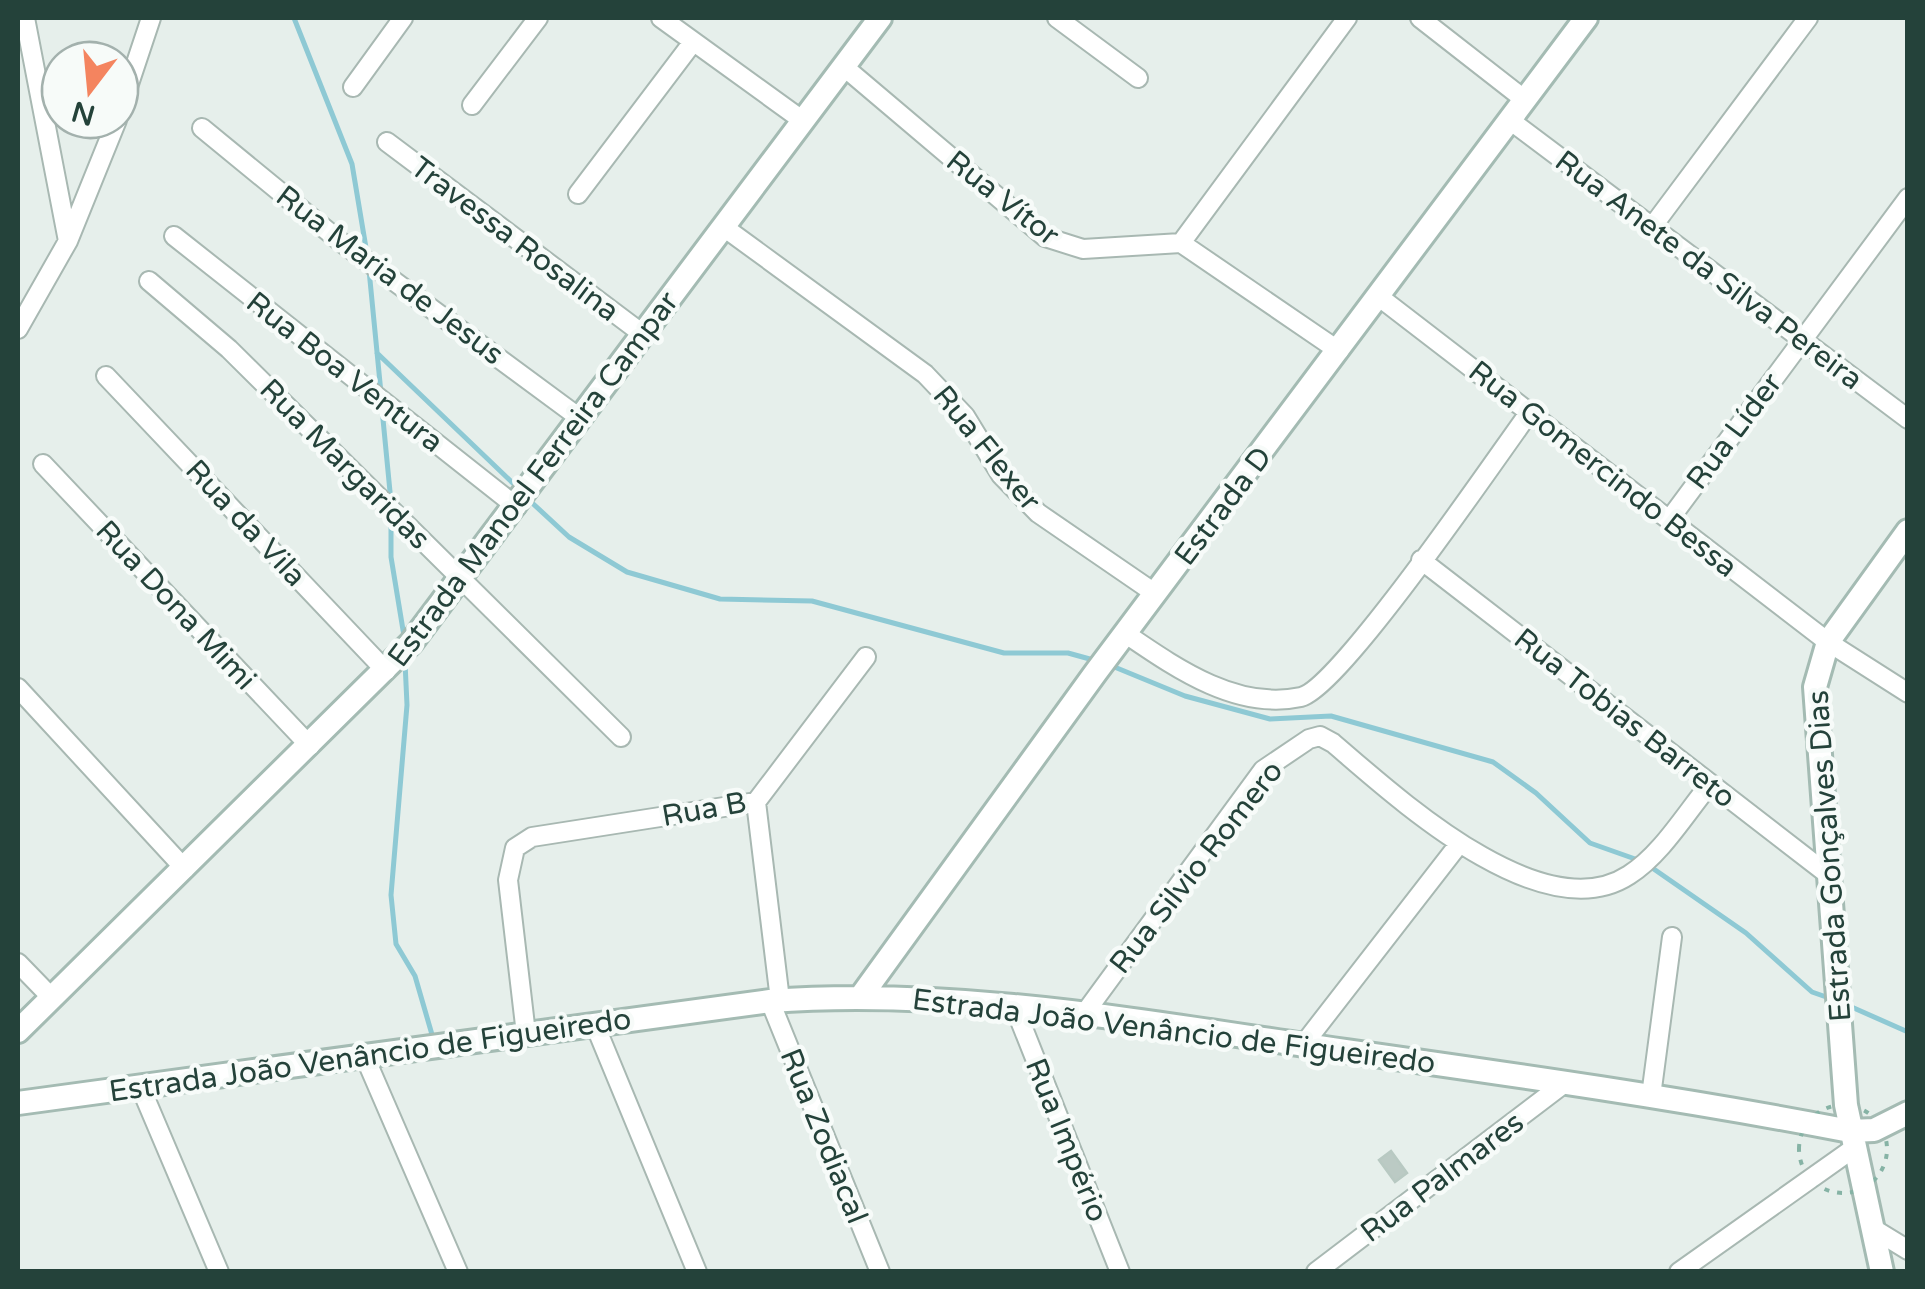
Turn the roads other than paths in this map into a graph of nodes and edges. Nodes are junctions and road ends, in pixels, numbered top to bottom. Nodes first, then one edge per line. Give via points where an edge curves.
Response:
1 (25, 18) edge
2 (151, 18) edge
3 (403, 18) edge
4 (538, 18) edge
5 (660, 18) edge
6 (880, 18) edge
7 (1057, 18) edge
8 (1347, 18) edge
9 (1420, 18) edge
10 (1586, 18) edge
11 (1808, 18) edge
12 (693, 42) junction
13 (140, 51) edge
14 (843, 66) junction
15 (1138, 78) dead end
16 (354, 87) dead end
17 (1526, 100) junction
18 (472, 105) dead end
19 (802, 120) junction
20 (1511, 121) junction
21 (202, 128) dead end
22 (109, 140) edge
23 (386, 142) dead end
24 (578, 194) dead end
25 (1908, 198) edge
26 (1652, 227) junction
27 (725, 228) junction
28 (174, 236) dead end
29 (68, 241) junction
30 (1181, 243) junction
31 (149, 281) dead end
32 (1378, 296) junction
33 (18, 329) edge
34 (644, 335) junction
35 (1802, 340) junction
36 (1340, 351) junction
37 (106, 376) dead end
38 (1530, 413) junction
39 (1908, 418) edge
40 (581, 419) junction
41 (43, 464) dead end
42 (516, 508) junction
43 (1668, 520) junction
44 (1908, 531) edge
45 (1421, 560) junction
46 (464, 578) junction
47 (1156, 594) junction
48 (1122, 639) junction
49 (1828, 642) junction
50 (866, 657) dead end
51 (388, 669) junction
52 (18, 688) edge
53 (1908, 694) edge
54 (621, 737) dead end
55 (310, 746) junction
56 (1710, 784) junction
57 (756, 802) junction
58 (1459, 844) junction
59 (185, 869) junction
60 (1830, 876) junction
61 (1672, 937) dead end
62 (18, 963) edge
63 (862, 995) junction
64 (51, 997) junction
65 (775, 1001) junction
66 (1015, 1008) junction
67 (1084, 1014) junction
68 (595, 1025) junction
69 (18, 1030) edge
70 (526, 1034) junction
71 (1303, 1044) junction
72 (364, 1056) junction
73 (1566, 1082) junction
74 (140, 1086) junction
75 (1651, 1096) junction
76 (18, 1103) edge
77 (1908, 1113) edge
78 (1852, 1140) junction
79 (1872, 1228) junction
80 (1908, 1250) edge
81 (219, 1272) edge
82 (458, 1272) edge
83 (697, 1272) edge
84 (880, 1272) edge
85 (1120, 1272) edge
86 (1316, 1272) edge
87 (1679, 1272) edge
88 (1882, 1272) edge

1 - 29 street
2 - 13 street
3 - 16 street
4 - 18 street
5 - 12 street
6 - 14 street, Estrada Manoel Ferreira Campar
7 - 15 street
8 - 30 street
9 - 17 street
10 - 17 street, Estrada D
11 - 26 street
12 - 19 street
12 - 24 street
14 - 19 street, Estrada Manoel Ferreira Campar
14 - 30 street, Rua Vítor via 1045,237 1083,250
17 - 20 street, Estrada D
19 - 27 street, Estrada Manoel Ferreira Campar
20 - 26 street, Rua Anete da Silva Pereira
20 - 32 street, Estrada D
21 - 40 street, Rua Maria de Jesus via 342,242
22 - 29 street
23 - 34 street, Travessa Rosalina
25 - 35 street, Rua Líder
26 - 35 street, Rua Anete da Silva Pereira
27 - 34 street, Estrada Manoel Ferreira Campar
27 - 47 street, Rua Flexer via 925,374 1038,513
28 - 42 street, Rua Boa Ventura
29 - 33 street
30 - 36 street
31 - 46 street, Rua Margaridas via 229,349
32 - 36 street, Estrada D
32 - 38 street, Rua Gomercindo Bessa
34 - 40 street, Estrada Manoel Ferreira Campar
35 - 39 street, Rua Anete da Silva Pereira
35 - 43 street, Rua Líder
36 - 47 street, Estrada D
37 - 51 street, Rua da Vila
38 - 43 street, Rua Gomercindo Bessa
38 - 45 street
40 - 42 street, Estrada Manoel Ferreira Campar
41 - 55 street, Rua Dona Mimi
42 - 46 street, Estrada Manoel Ferreira Campar
43 - 49 street, Rua Gomercindo Bessa
44 - 49 street, Estrada Gonçalves Dias
45 - 48 street via 1313,693 1244,696
45 - 56 street, Rua Tobias Barreto
46 - 51 street, Estrada Manoel Ferreira Campar
46 - 54 street, Rua Margaridas
47 - 48 street, Estrada D
48 - 63 street, Estrada D
49 - 53 street, Rua Gomercindo Bessa
49 - 60 street, Estrada Gonçalves Dias via 1814,687
50 - 57 street, Rua B
51 - 55 street, Estrada Manoel Ferreira Campar
52 - 59 street
55 - 59 street, Estrada Manoel Ferreira Campar
56 - 58 street via 1633,873 1599,888 1565,886 1494,865
56 - 60 street, Rua Tobias Barreto
57 - 65 street, Rua Zodiacal
57 - 70 street, Rua B via 532,836 515,848 508,880
58 - 67 street, Rua Silvio Romero via 1320,736 1295,746 1264,770
58 - 71 street
59 - 64 street, Estrada Manoel Ferreira Campar
60 - 78 street, Estrada Gonçalves Dias
61 - 75 street
62 - 64 street
63 - 65 street, Estrada João Venâncio de Figueiredo
63 - 66 street, Estrada João Venâncio de Figueiredo
64 - 69 street, Estrada Manoel Ferreira Campar
65 - 68 street, Estrada João Venâncio de Figueiredo
65 - 84 street, Rua Zodiacal
66 - 67 street, Estrada João Venâncio de Figueiredo
66 - 85 street, Rua Império
67 - 71 street, Estrada João Venâncio de Figueiredo
68 - 70 street, Estrada João Venâncio de Figueiredo
68 - 83 street
70 - 72 street, Estrada João Venâncio de Figueiredo
71 - 73 street, Estrada João Venâncio de Figueiredo
72 - 74 street, Estrada João Venâncio de Figueiredo
72 - 82 street
73 - 75 street, Estrada João Venâncio de Figueiredo
73 - 86 street, Rua Palmares
74 - 76 street, Estrada João Venâncio de Figueiredo
74 - 81 street
75 - 78 street, Estrada João Venâncio de Figueiredo
77 - 78 street, Estrada João Venâncio de Figueiredo
78 - 79 street, Estrada Gonçalves Dias
78 - 87 street
79 - 80 street
79 - 88 street, Estrada Gonçalves Dias

